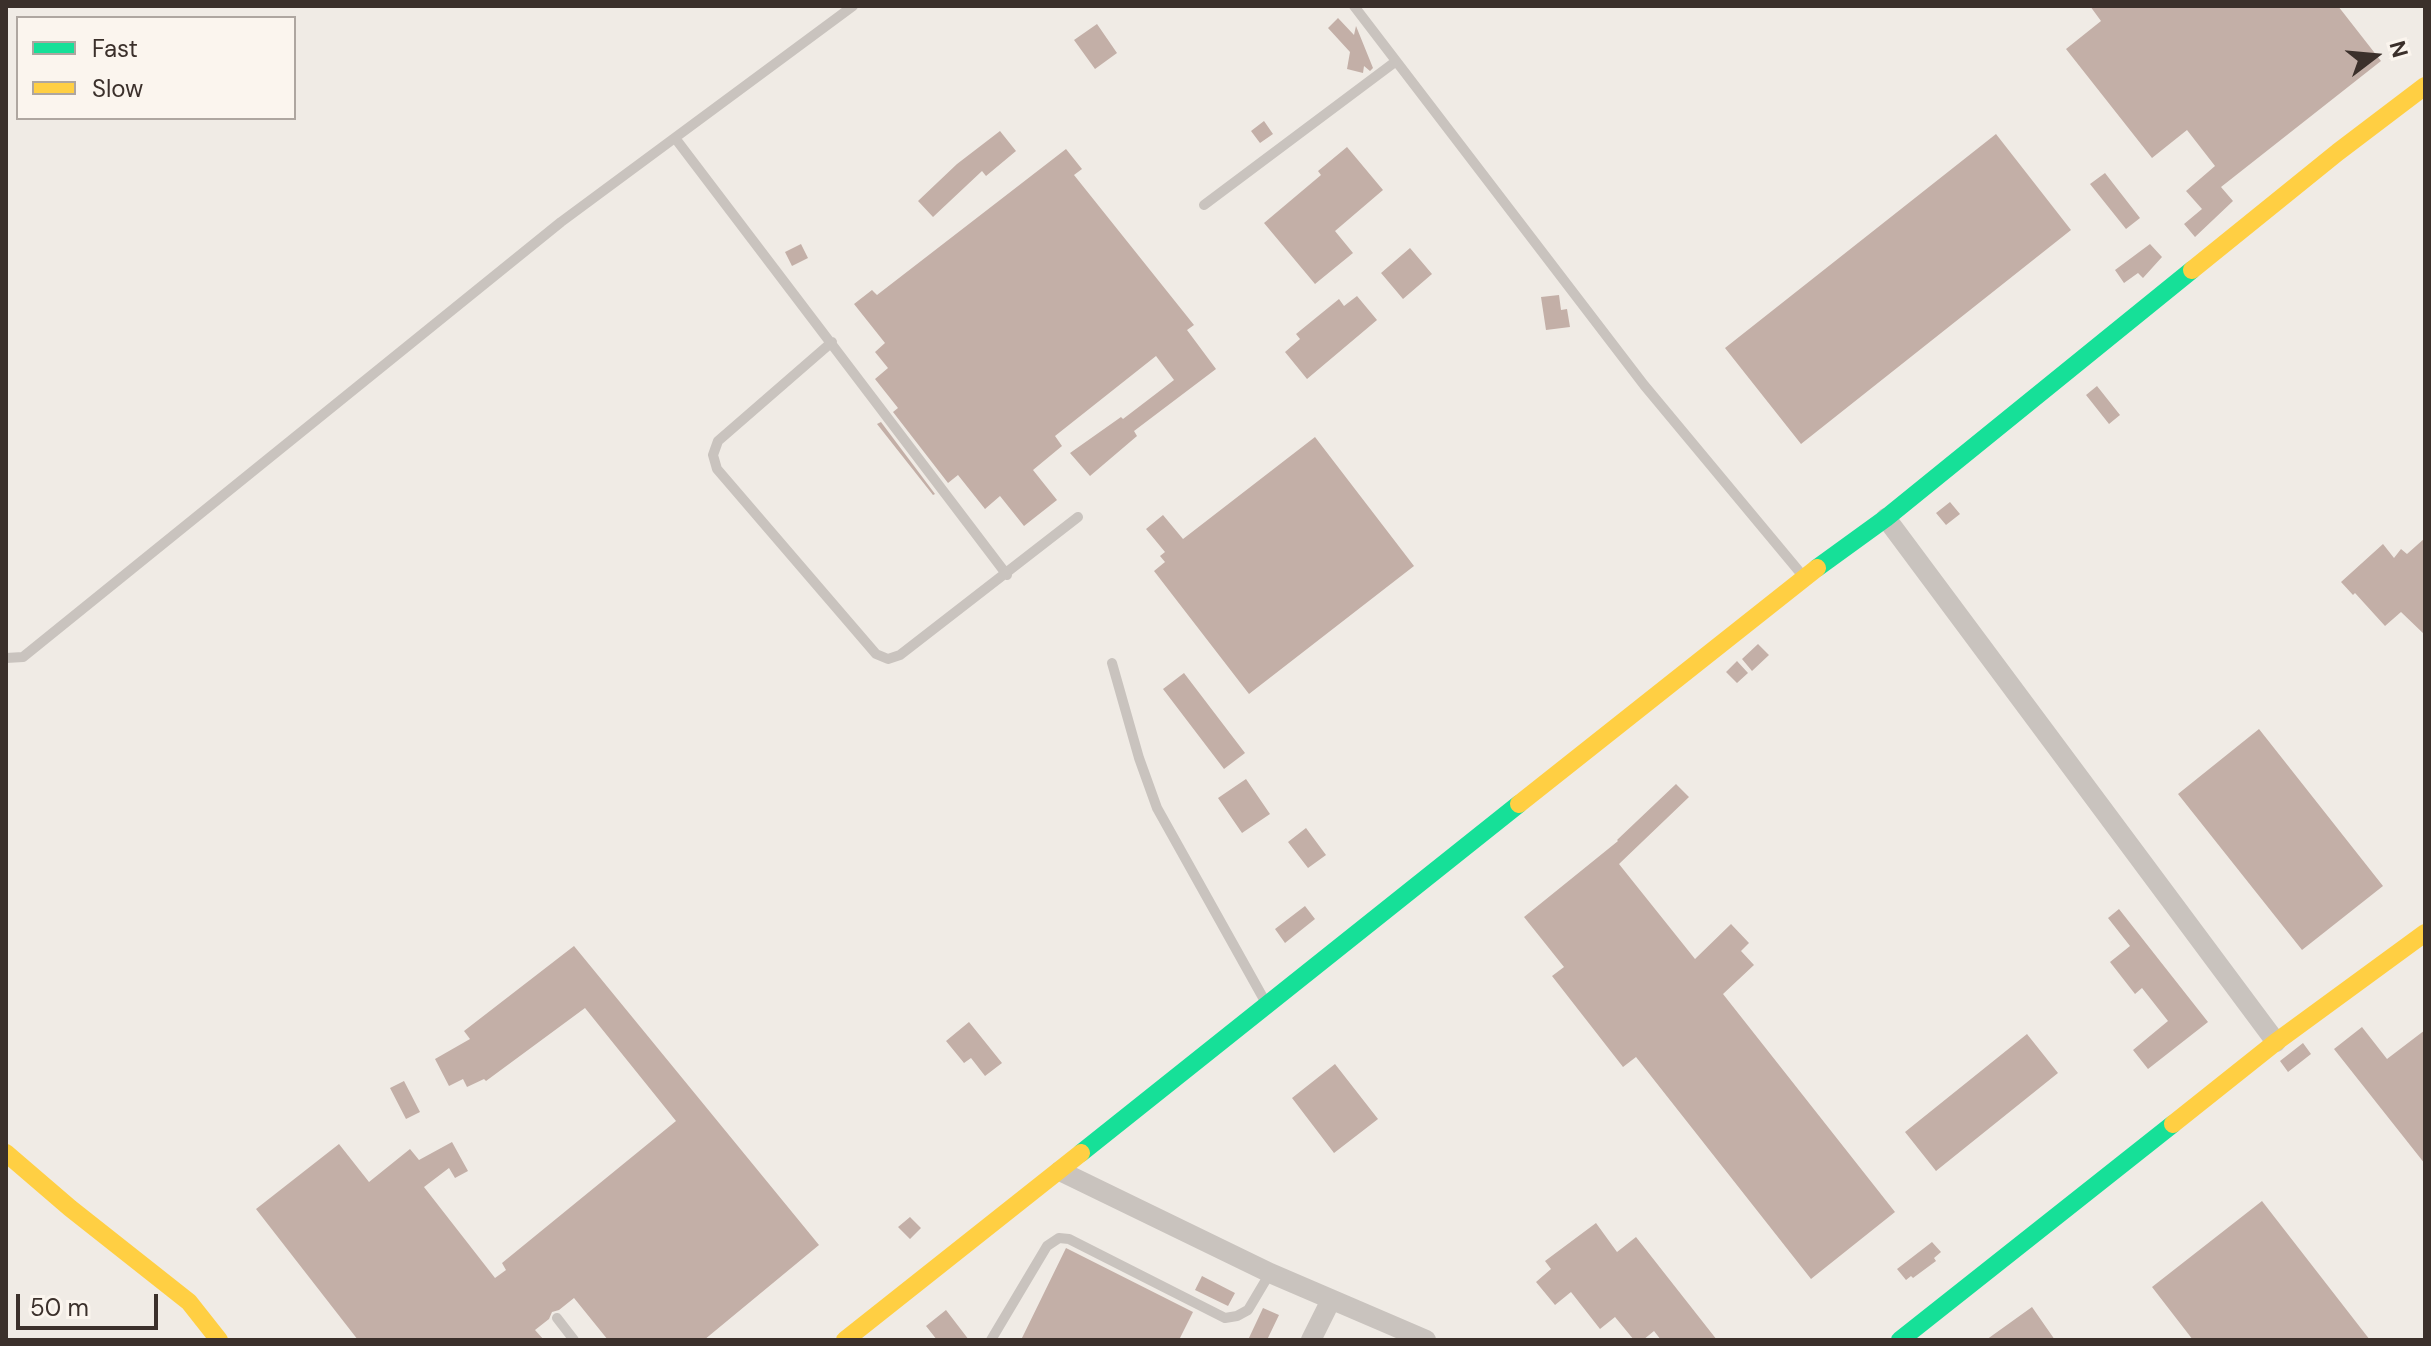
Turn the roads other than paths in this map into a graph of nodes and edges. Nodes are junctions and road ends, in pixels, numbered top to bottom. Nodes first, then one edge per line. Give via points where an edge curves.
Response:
1 (853, 6) edge
2 (1354, 6) edge
3 (1395, 62) junction
4 (2425, 86) edge
5 (675, 138) junction
6 (1204, 205) dead end
7 (832, 342) junction
8 (1078, 517) dead end
9 (1886, 518) junction
10 (1007, 575) junction
11 (1804, 578) junction
12 (6, 658) edge
13 (1112, 663) dead end
14 (2425, 933) edge
15 (1267, 1005) junction
16 (2276, 1042) junction
17 (6, 1153) edge
18 (1060, 1171) junction
19 (1270, 1273) junction
20 (1331, 1300) junction
21 (557, 1318) dead end
22 (219, 1340) edge
23 (574, 1340) edge
24 (845, 1340) edge
25 (991, 1340) edge
26 (1311, 1340) edge
27 (1426, 1340) edge
28 (1900, 1340) edge

1 - 5 lane
2 - 3 lane
3 - 6 lane
3 - 11 lane via 1644,385
4 - 9 street
5 - 7 lane
5 - 12 lane via 561,222 23,657
7 - 10 lane
7 - 10 lane via 718,441 713,455 717,469 876,654 888,659
8 - 10 lane
9 - 11 street
9 - 16 street
11 - 15 street
13 - 15 lane via 1157,808
14 - 16 street
15 - 18 street
16 - 28 street
17 - 22 street via 189,1302
18 - 19 street
18 - 24 street
19 - 20 street
19 - 25 lane via 1248,1310 1225,1318 1059,1238 1047,1246
20 - 26 street
20 - 27 street
21 - 23 lane

